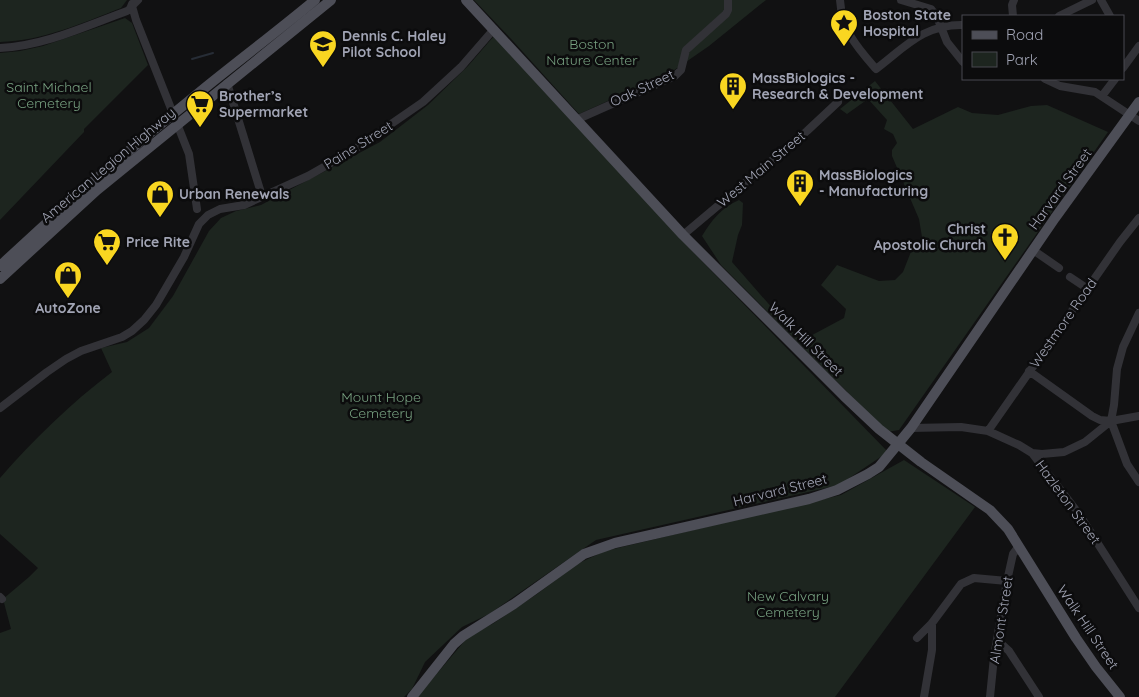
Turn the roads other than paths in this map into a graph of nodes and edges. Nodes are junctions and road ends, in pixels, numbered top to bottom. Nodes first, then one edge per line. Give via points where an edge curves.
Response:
1 (315, 0) edge
2 (331, 0) edge
3 (466, 0) edge
4 (728, 0) edge
5 (840, 0) edge
6 (901, 0) edge
7 (1014, 0) edge
8 (1092, 0) edge
9 (1101, 0) edge
10 (134, 2) edge
11 (1014, 15) edge
12 (1061, 15) edge
13 (1109, 15) edge
14 (962, 25) edge
15 (941, 26) junction
16 (494, 29) junction
17 (1139, 46) edge
18 (0, 48) edge
19 (962, 61) edge
20 (1124, 67) edge
21 (1047, 80) edge
22 (1114, 80) edge
23 (227, 84) junction
24 (1102, 96) junction
25 (838, 102) dead end
26 (1139, 102) edge
27 (1135, 118) edge
28 (176, 119) junction
29 (578, 119) junction
30 (262, 196) junction
31 (197, 209) dead end
32 (1139, 218) edge
33 (683, 235) junction
34 (1034, 250) junction
35 (0, 266) edge
36 (1059, 268) dead end
37 (1070, 277) dead end
38 (0, 279) edge
39 (1088, 288) junction
40 (1139, 314) edge
41 (1029, 371) junction
42 (0, 408) edge
43 (1139, 416) edge
44 (1111, 421) junction
45 (911, 428) junction
46 (988, 430) junction
47 (898, 443) junction
48 (1032, 453) junction
49 (1139, 482) edge
50 (1019, 546) junction
51 (1007, 581) junction
52 (1139, 608) edge
53 (932, 623) junction
54 (917, 638) dead end
55 (997, 640) junction
56 (412, 697) edge
57 (924, 697) edge
58 (990, 697) edge
59 (1039, 697) edge
60 (1120, 697) edge

1 - 28 main road, American Legion Highway
2 - 23 main road, American Legion Highway
3 - 16 main road, Walk Hill Street
4 - 29 street, Oak Street via 726,14 686,50 676,76
5 - 15 street via 841,15 848,33 876,69 919,36
6 - 15 street via 929,7
7 - 11 street
8 - 12 street
9 - 13 street
10 - 18 street via 126,12 49,39
10 - 28 street via 146,49
14 - 15 street
15 - 19 street via 947,42
16 - 29 main road, Walk Hill Street
16 - 30 street, Paine Street via 423,102 352,151
17 - 20 street
21 - 24 street
22 - 24 street
23 - 28 main road, American Legion Highway
23 - 30 street
24 - 27 street
25 - 33 street, West Main Street
26 - 27 main road, Harvard Street
27 - 34 main road, Harvard Street
28 - 31 street via 189,154
28 - 35 main road, American Legion Highway via 50,219
28 - 38 main road, American Legion Highway
29 - 33 main road, Walk Hill Street
30 - 42 street, Paine Street via 244,205 220,209 199,224 156,306 132,331 66,359
32 - 39 street, Westmore Road
33 - 47 main road, Walk Hill Street via 844,396
34 - 36 street
34 - 45 main road, Harvard Street
37 - 39 street
39 - 41 street, Westmore Road
40 - 44 street via 1123,347 1117,369
41 - 44 street via 1092,416
41 - 46 street, Westmore Road
43 - 44 street
44 - 48 street via 1074,448 1064,452
44 - 49 street via 1127,464
45 - 46 street, Hazleton Street
45 - 47 main road, Harvard Street
46 - 48 street, Hazleton Street
47 - 50 main road, Walk Hill Street via 990,510
47 - 56 main road, Harvard Street via 879,467 837,490 778,507 615,543 584,554 463,636
48 - 52 street, Hazleton Street via 1079,514
50 - 51 street, Almont Street via 1013,554
50 - 60 main road, Walk Hill Street via 1076,638
51 - 53 street via 974,578 961,584
51 - 55 street, Almont Street
53 - 54 street
53 - 57 street via 932,650
55 - 58 street, Almont Street
55 - 59 street via 1009,651

